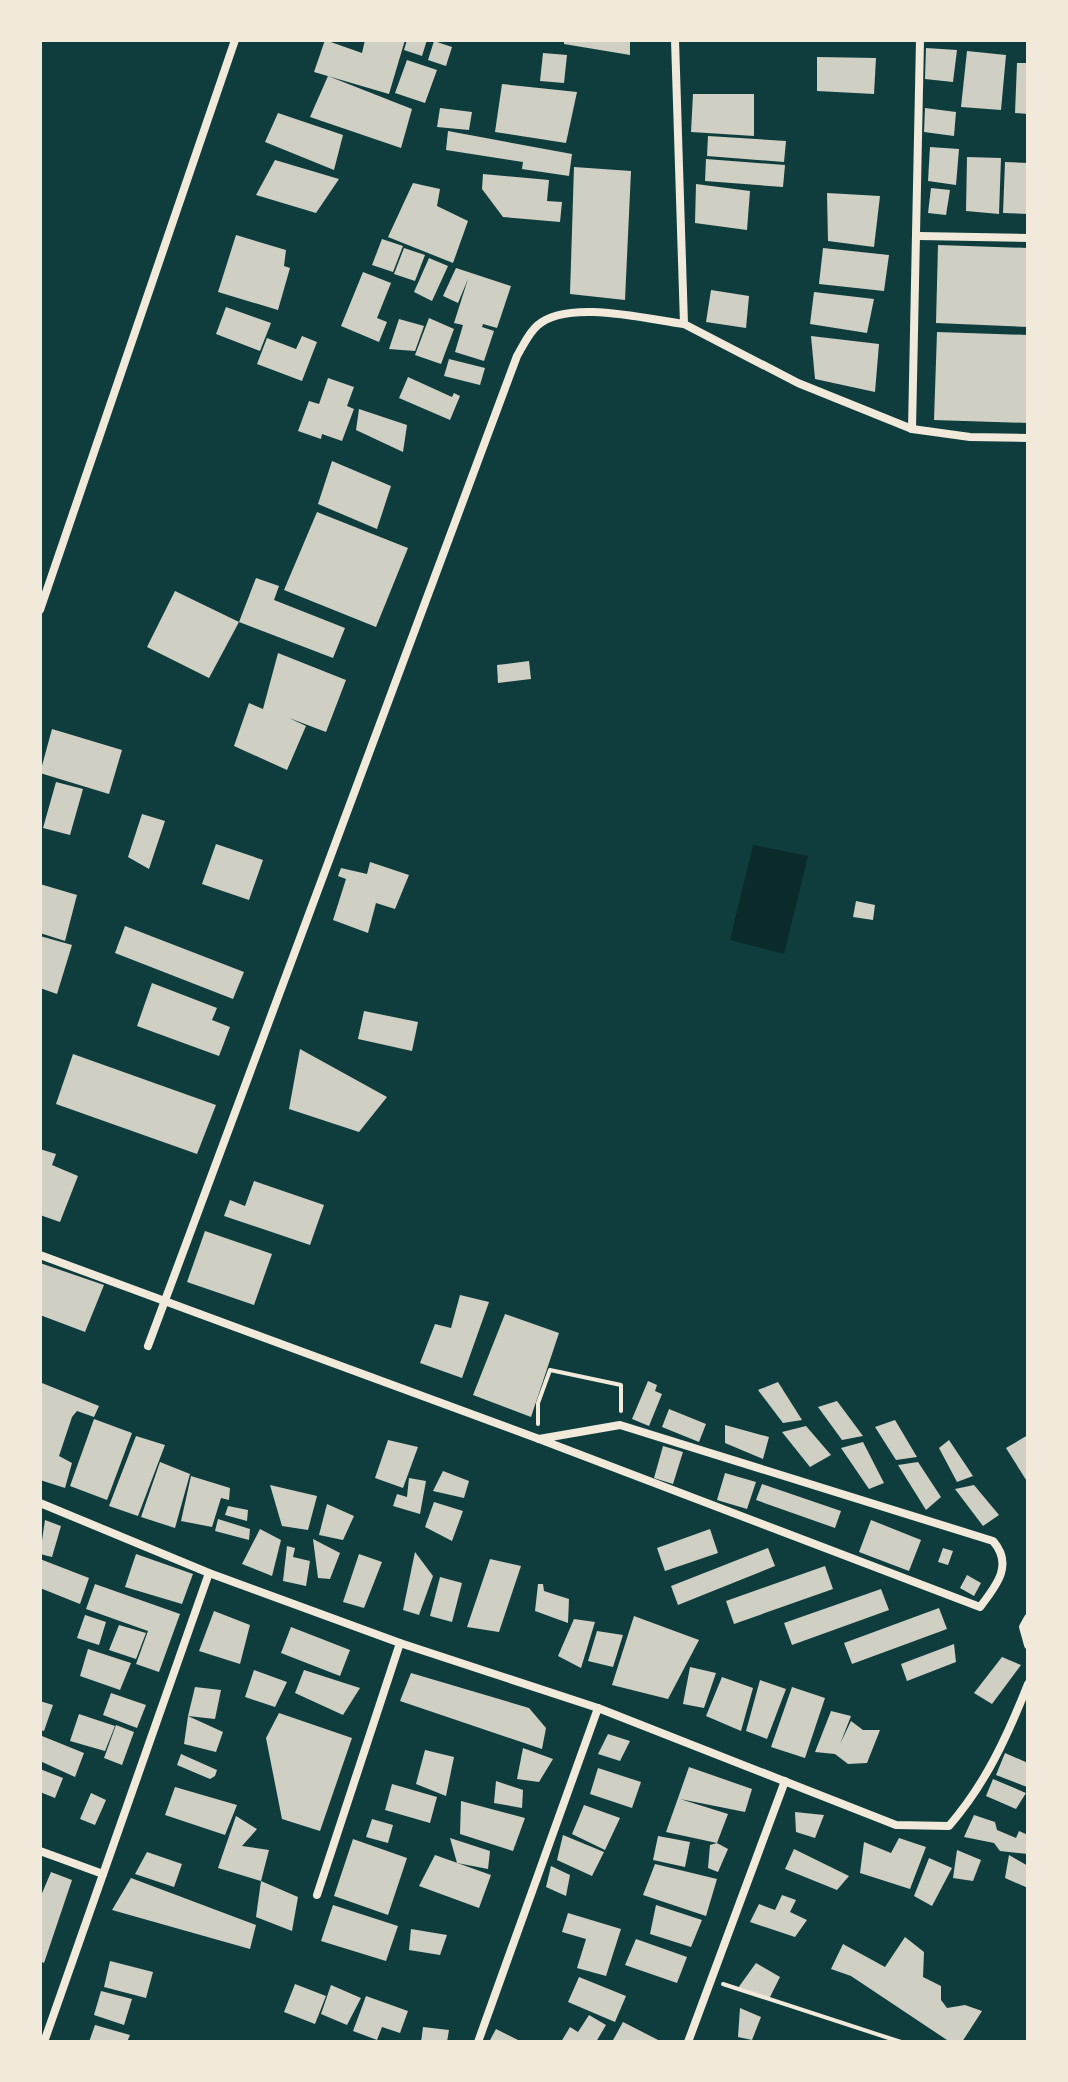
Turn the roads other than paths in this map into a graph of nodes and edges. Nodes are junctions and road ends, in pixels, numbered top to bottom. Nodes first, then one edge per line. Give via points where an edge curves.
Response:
1 (235, 40) edge
2 (675, 40) edge
3 (920, 40) edge
4 (919, 236) junction
5 (1028, 238) edge
6 (684, 324) junction
7 (912, 429) junction
8 (1028, 438) edge
9 (40, 610) edge
10 (40, 1255) edge
11 (166, 1301) junction
12 (148, 1346) dead end
13 (539, 1439) junction
14 (40, 1503) edge
15 (209, 1573) junction
16 (1028, 1618) edge
17 (400, 1643) junction
18 (1028, 1645) edge
19 (1028, 1684) edge
20 (598, 1708) junction
21 (785, 1781) junction
22 (40, 1851) edge
23 (103, 1874) junction
24 (317, 1895) dead end
25 (44, 2042) edge
26 (478, 2042) edge
27 (688, 2042) edge

1 - 9 street
2 - 6 street
3 - 4 street
4 - 5 street
4 - 7 street
6 - 7 street via 798,383
6 - 11 street via 561,313 536,326 517,356
7 - 8 street
10 - 11 street
11 - 12 street
11 - 13 street
13 - 13 street via 980,1607 999,1583 1003,1558 993,1541 620,1425
14 - 15 street
15 - 17 street
15 - 23 street
16 - 18 street via 1023,1627
17 - 20 street
17 - 24 street
19 - 21 street via 1001,1751 974,1797 949,1826 896,1825
20 - 21 street
20 - 26 street
21 - 27 street
22 - 23 street
23 - 25 street

